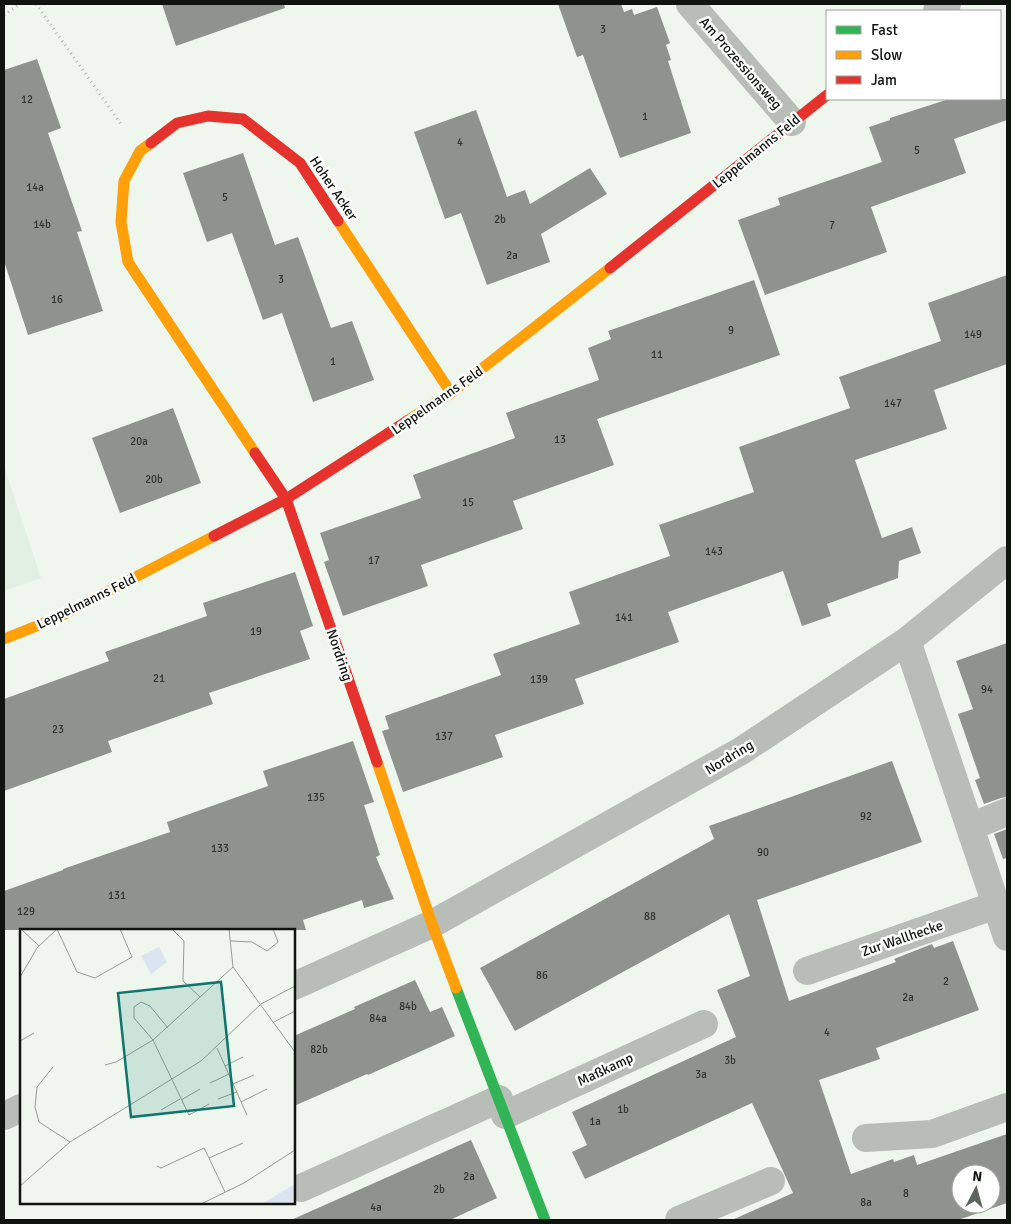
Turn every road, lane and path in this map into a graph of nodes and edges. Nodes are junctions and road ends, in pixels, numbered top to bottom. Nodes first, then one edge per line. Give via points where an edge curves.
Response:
1 (20, 4) edge
2 (36, 4) edge
3 (690, 4) edge
4 (4, 15) edge
5 (826, 96) edge
6 (792, 122) junction
7 (140, 151) junction
8 (450, 393) junction
9 (286, 500) junction
10 (1007, 560) edge
11 (4, 639) edge
12 (907, 641) junction
13 (1007, 812) edge
14 (970, 827) junction
15 (996, 904) junction
16 (432, 924) junction
17 (1007, 937) edge
18 (807, 971) dead end
19 (295, 986) edge
20 (704, 1024) dead end
21 (502, 1107) junction
22 (1007, 1107) edge
23 (20, 1108) edge
24 (4, 1116) edge
25 (866, 1138) dead end
26 (771, 1181) dead end
27 (301, 1188) dead end
28 (545, 1220) edge
29 (679, 1220) edge

1 - 4 path
2 - 7 path
3 - 6 street, Am Prozessionsweg
5 - 6 street, Leppelmanns Feld
6 - 8 street, Leppelmanns Feld
7 - 8 street, Hoher Acker via 177,123 208,116 243,119 300,163
7 - 9 street, Hoher Acker via 124,181 121,222 128,262
8 - 9 street, Leppelmanns Feld
9 - 11 street, Leppelmanns Feld via 59,617
9 - 16 street, Nordring
10 - 12 street, Nordring
12 - 14 street
12 - 16 street, Nordring via 741,751
13 - 14 street
14 - 15 street
15 - 17 street
15 - 18 street, Zur Wallhecke
16 - 19 street, Nordring
16 - 21 street
20 - 21 street, Maßkamp
21 - 27 street, Maßkamp
21 - 28 street
22 - 25 street via 932,1134
23 - 24 street
26 - 29 street

